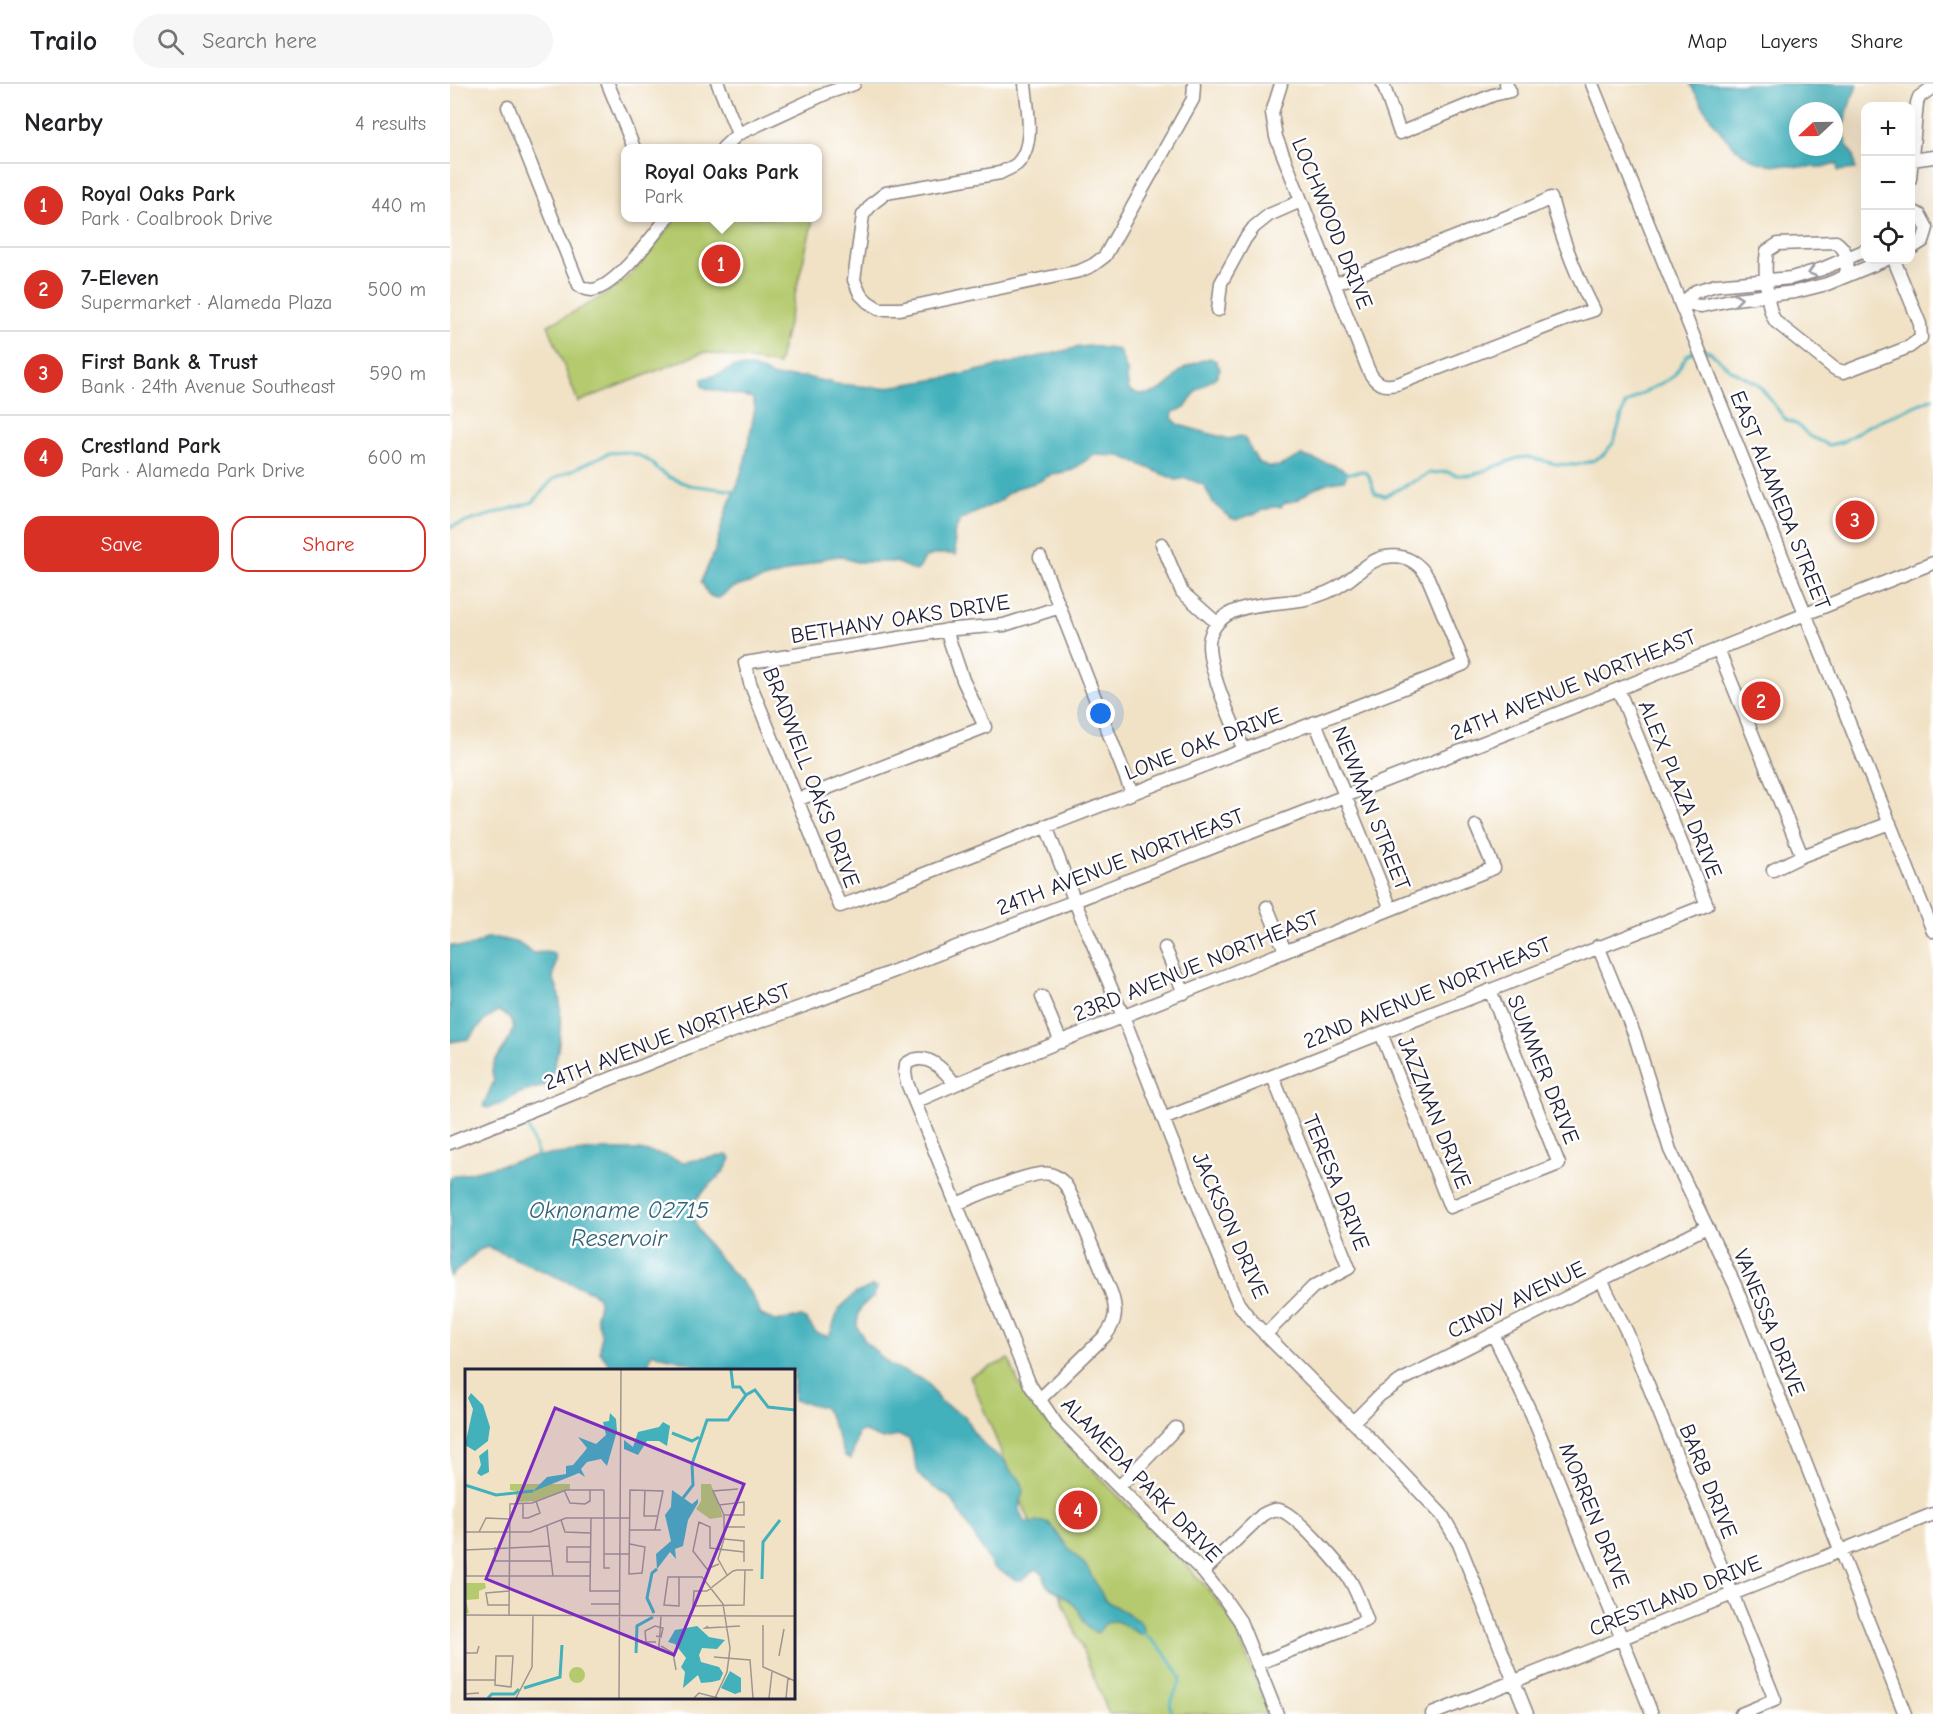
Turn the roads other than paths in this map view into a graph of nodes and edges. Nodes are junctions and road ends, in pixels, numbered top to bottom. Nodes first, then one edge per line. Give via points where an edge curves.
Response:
1 (608, 84) edge
2 (718, 84) edge
3 (854, 84) edge
4 (1025, 84) edge
5 (1194, 84) edge
6 (1281, 84) edge
7 (1383, 84) edge
8 (1592, 84) edge
9 (1933, 87) edge
10 (1508, 88) edge
11 (825, 89) edge
12 (508, 107) dead end
13 (738, 134) junction
14 (632, 144) edge
15 (727, 144) edge
16 (1912, 156) edge
17 (1933, 157) edge
18 (1915, 160) edge
19 (1301, 201) junction
20 (1915, 212) edge
21 (664, 222) edge
22 (1915, 246) edge
23 (1861, 252) edge
24 (1848, 258) junction
25 (1875, 264) edge
26 (1896, 264) edge
27 (1845, 276) junction
28 (1767, 281) junction
29 (1335, 284) junction
30 (1769, 296) junction
31 (1681, 304) junction
32 (1218, 310) dead end
33 (1162, 543) dead end
34 (1040, 557) dead end
35 (1933, 563) edge
36 (1060, 607) junction
37 (1805, 615) junction
38 (1217, 623) junction
39 (946, 630) junction
40 (1719, 649) junction
41 (745, 663) joint
42 (1618, 689) junction
43 (1315, 722) junction
44 (1244, 750) junction
45 (1132, 793) junction
46 (1344, 796) junction
47 (797, 800) junction
48 (1890, 823) junction
49 (1046, 826) junction
50 (1476, 826) dead end
51 (1802, 856) junction
52 (1773, 870) dead end
53 (1075, 902) junction
54 (1707, 904) joint
55 (840, 906) joint
56 (1267, 908) dead end
57 (1391, 909) junction
58 (1933, 931) edge
59 (1598, 946) junction
60 (1165, 948) dead end
61 (1286, 951) junction
62 (1490, 990) junction
63 (1184, 993) junction
64 (1042, 997) dead end
65 (1123, 1016) junction
66 (1381, 1033) junction
67 (1061, 1042) junction
68 (1273, 1077) junction
69 (955, 1084) junction
70 (915, 1102) junction
71 (1163, 1119) junction
72 (450, 1143) edge
73 (956, 1204) junction
74 (1450, 1207) joint
75 (1707, 1227) junction
76 (1601, 1280) junction
77 (1493, 1334) junction
78 (1265, 1335) junction
79 (1039, 1400) junction
80 (1353, 1422) junction
81 (1176, 1428) dead end
82 (1119, 1487) junction
83 (1933, 1514) edge
84 (1840, 1551) junction
85 (1203, 1572) junction
86 (1732, 1594) junction
87 (1622, 1639) junction
88 (1257, 1664) junction
89 (1514, 1681) junction
90 (1277, 1714) edge
91 (1432, 1714) edge
92 (1527, 1714) edge
93 (1652, 1714) edge
94 (1741, 1714) edge
95 (1905, 1714) edge

1 - 14 street
2 - 13 street
3 - 11 street
4 - 5 street via 1029,136 1024,155 1015,166 999,173 886,193 863,215 854,280 868,302 879,309 900,309 1080,272 1093,266 1105,256 1193,99
6 - 19 street, LOCHWOOD DRIVE via 1273,105 1273,124
7 - 10 street via 1400,133
8 - 31 street, EAST ALAMEDA STREET
9 - 16 street via 1917,103
11 - 13 street
12 - 21 street via 579,285 594,290 613,280
13 - 15 street
17 - 18 street
19 - 29 street, LOCHWOOD DRIVE
19 - 32 street via 1269,215 1254,227 1221,283
20 - 22 street via 1927,228 1923,241
23 - 24 street
24 - 27 street
24 -> 28 street via 1791,278
24 - 28 street via 1836,242 1778,244 1767,251
25 - 27 street
26 - 30 street via 1920,324 1921,338 1909,347 1849,371 1835,369 1776,322 1771,315
27 - 30 street via 1807,290
28 - 30 street
28 - 31 street via 1716,285 1696,291
29 - 29 street, LOCHWOOD DRIVE via 1551,198 1557,222 1594,310 1400,383 1383,385 1371,376
31 -> 30 street via 1702,306 1734,298
31 - 37 street, EAST ALAMEDA STREET
33 - 38 street via 1182,592
34 - 36 street
35 - 37 street, 24TH AVENUE NORTHEAST
36 - 39 street, BETHANY OAKS DRIVE via 1004,625
36 - 45 street
37 - 40 street, 24TH AVENUE NORTHEAST
37 - 48 street, EAST ALAMEDA STREET
38 - 43 street, LONE OAK DRIVE via 1240,609 1327,592 1378,558 1403,557 1420,567 1464,664
38 - 44 street via 1209,637 1210,662
39 - 41 street, BETHANY OAKS DRIVE
39 - 47 street via 985,727
40 - 42 street, 24TH AVENUE NORTHEAST
40 - 51 street
41 - 47 street, BRADWELL OAKS DRIVE
42 - 46 street, 24TH AVENUE NORTHEAST
42 - 54 street, ALEX PLAZA DRIVE
43 - 44 street, LONE OAK DRIVE
43 - 46 street, NEWMAN STREET
44 - 45 street, LONE OAK DRIVE
45 - 49 street, LONE OAK DRIVE
46 - 53 street, 24TH AVENUE NORTHEAST
46 - 57 street, NEWMAN STREET
47 - 55 street, BRADWELL OAKS DRIVE
48 - 51 street
48 - 58 street, EAST ALAMEDA STREET
49 - 53 street, JACKSON DRIVE
49 - 55 street, LONE OAK DRIVE
50 - 57 street, 23RD AVENUE NORTHEAST via 1494,868
51 - 52 street
53 - 65 street, JACKSON DRIVE
53 - 72 street, 24TH AVENUE NORTHEAST via 697,1044
54 - 59 street, 22ND AVENUE NORTHEAST
56 - 61 street
57 - 61 street, 23RD AVENUE NORTHEAST
59 - 62 street, 22ND AVENUE NORTHEAST
59 - 75 street, VANESSA DRIVE via 1635,1036 1670,1150
60 - 63 street
61 - 63 street, 23RD AVENUE NORTHEAST
62 - 66 street, 22ND AVENUE NORTHEAST
62 - 74 street, SUMMER DRIVE via 1559,1164
63 - 65 street, 23RD AVENUE NORTHEAST
64 - 67 street
65 - 67 street, 23RD AVENUE NORTHEAST
65 - 71 street, JACKSON DRIVE
66 - 68 street, 22ND AVENUE NORTHEAST
66 - 74 street, JAZZMAN DRIVE
67 - 69 street, 23RD AVENUE NORTHEAST
68 - 71 street, 22ND AVENUE NORTHEAST
68 - 78 street, TERESA DRIVE via 1349,1268 1313,1287
69 - 70 street, 23RD AVENUE NORTHEAST
69 - 70 street, ALAMEDA PARK DRIVE via 933,1062 909,1061 904,1073
70 - 73 street, ALAMEDA PARK DRIVE
71 - 78 street, JACKSON DRIVE via 1233,1293
73 - 79 street, ALAMEDA PARK DRIVE via 1024,1374
73 - 79 street via 1037,1173 1052,1174 1064,1182 1071,1195 1115,1303 1115,1317 1105,1336
75 - 76 street, CINDY AVENUE
75 - 84 street, VANESSA DRIVE via 1735,1285
76 - 77 street, CINDY AVENUE
76 - 86 street, BARB DRIVE via 1627,1332
77 - 80 street, CINDY AVENUE via 1389,1387
77 - 87 street, MORREN DRIVE via 1532,1415
78 - 80 street, JACKSON DRIVE
79 - 82 street, ALAMEDA PARK DRIVE
80 - 89 street, JACKSON DRIVE via 1433,1504 1451,1529
81 - 82 street
82 - 85 street, ALAMEDA PARK DRIVE
83 - 84 street, CRESTLAND DRIVE
84 - 86 street, CRESTLAND DRIVE
84 - 95 street, VANESSA DRIVE
85 - 88 street, ALAMEDA PARK DRIVE via 1234,1611
85 - 88 street via 1267,1512 1278,1510 1336,1562 1352,1584 1367,1620
86 - 87 street, CRESTLAND DRIVE
86 - 94 street, BARB DRIVE via 1775,1700
87 - 89 street, CRESTLAND DRIVE
87 - 93 street, MORREN DRIVE
88 - 90 street, ALAMEDA PARK DRIVE
89 - 91 street, CRESTLAND DRIVE
89 - 92 street, JACKSON DRIVE

